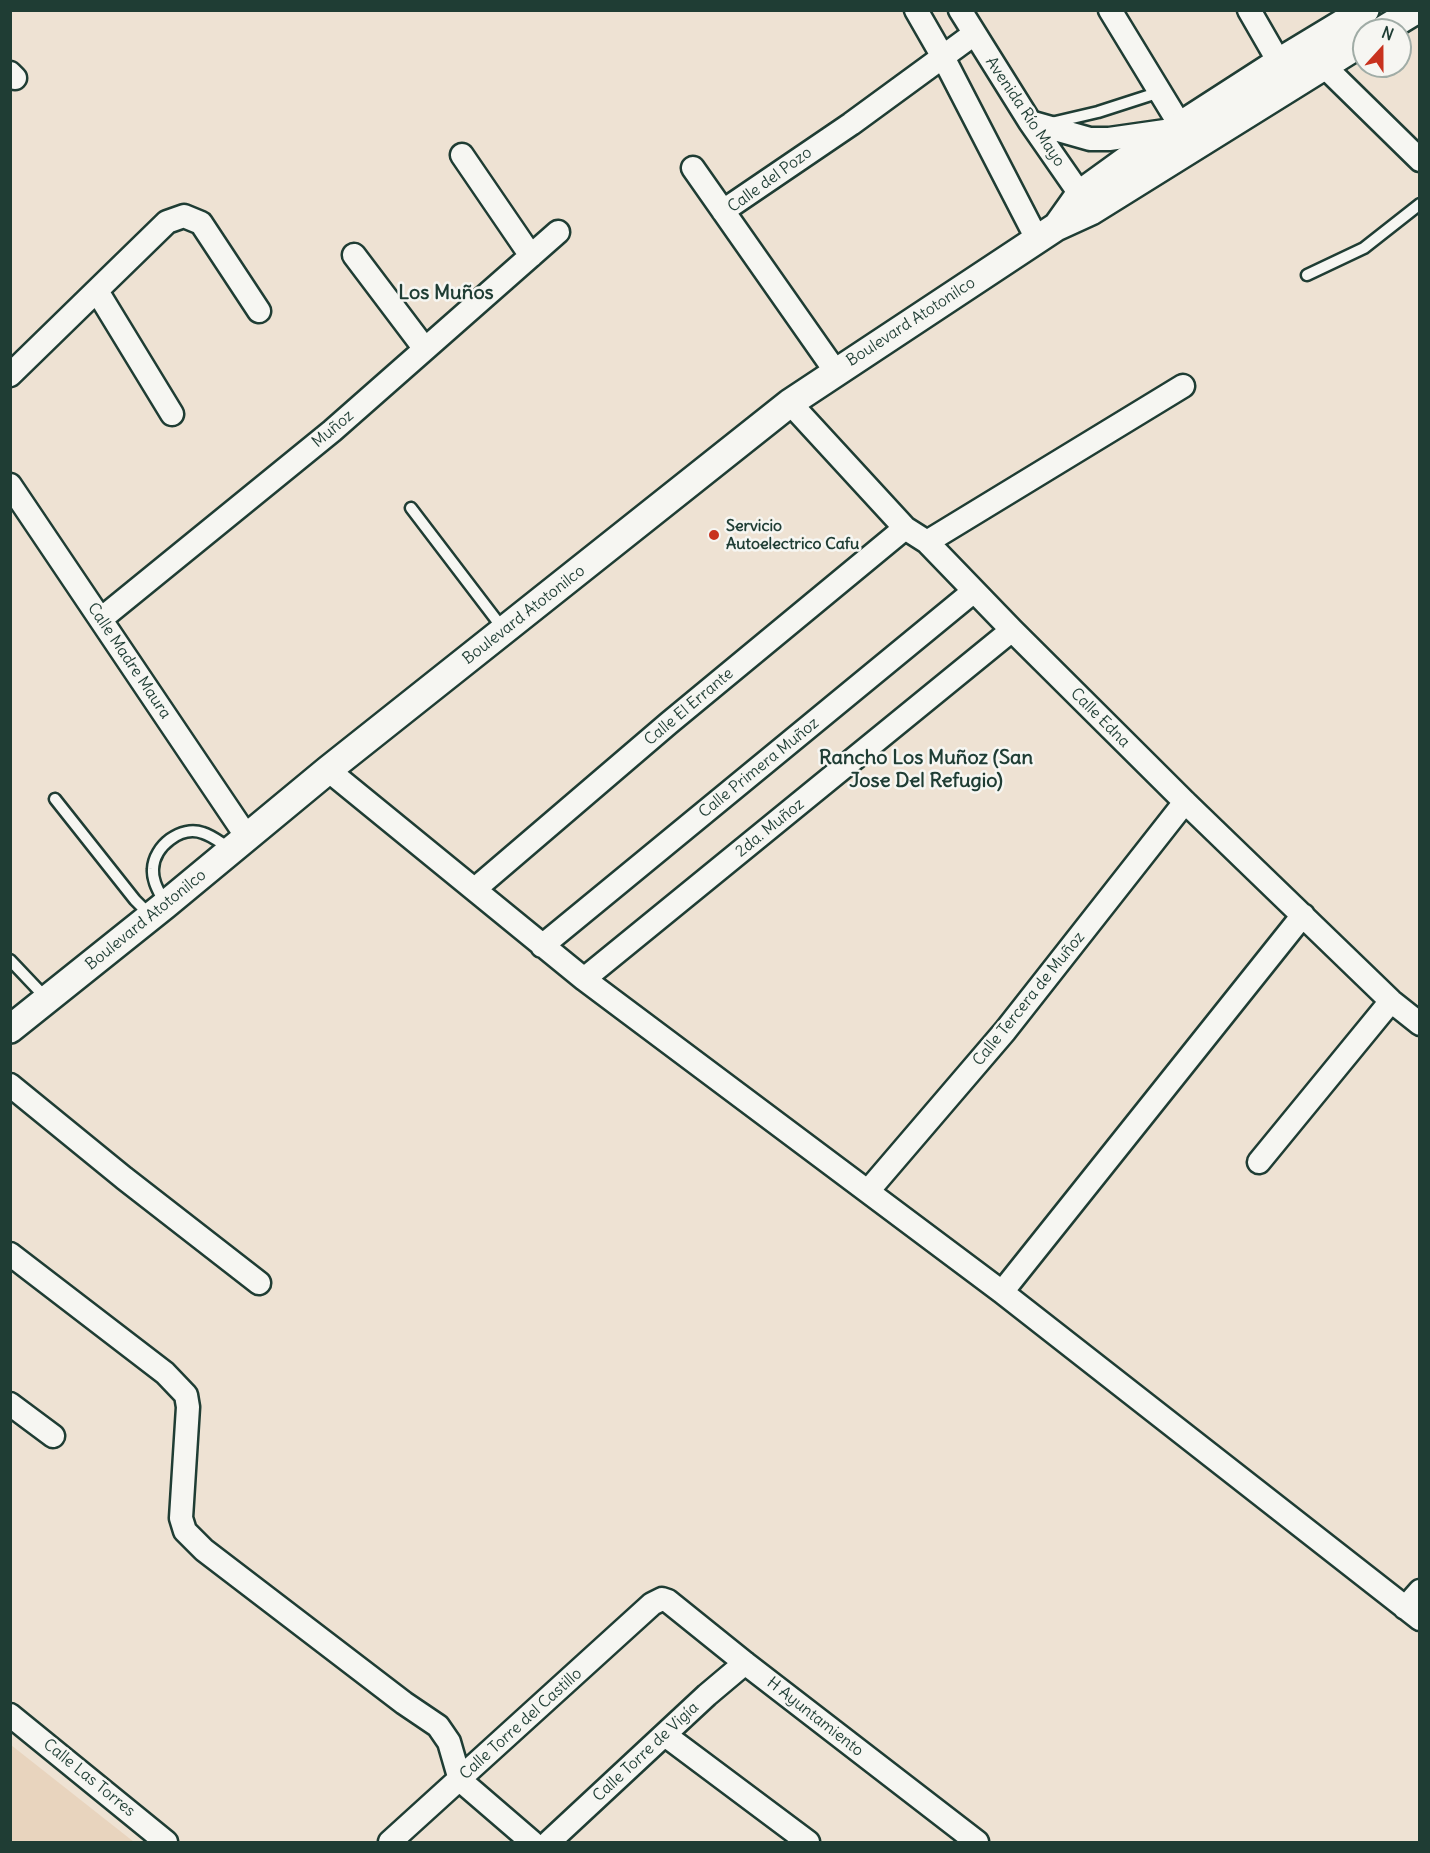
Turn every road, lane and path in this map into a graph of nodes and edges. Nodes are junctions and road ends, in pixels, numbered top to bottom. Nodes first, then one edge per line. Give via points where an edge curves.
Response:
1 (916, 10) edge
2 (960, 10) edge
3 (1110, 10) edge
4 (1249, 10) edge
5 (1365, 10) edge
6 (974, 34) junction
7 (1352, 48) edge
8 (943, 57) junction
9 (1279, 62) junction
10 (1323, 66) junction
11 (1292, 85) junction
12 (1160, 92) junction
13 (1035, 124) junction
14 (1181, 134) junction
15 (462, 155) dead end
16 (1419, 160) edge
17 (693, 168) dead end
18 (1086, 203) junction
19 (1419, 204) edge
20 (723, 211) junction
21 (558, 232) dead end
22 (1047, 233) junction
23 (354, 255) dead end
24 (531, 256) junction
25 (1307, 275) dead end
26 (97, 291) junction
27 (259, 311) dead end
28 (425, 349) junction
29 (836, 372) junction
30 (10, 375) edge
31 (1183, 386) dead end
32 (790, 404) junction
33 (172, 414) dead end
34 (10, 485) edge
35 (411, 508) dead end
36 (905, 528) junction
37 (927, 542) junction
38 (974, 591) junction
39 (101, 619) junction
40 (1012, 630) junction
41 (504, 631) junction
42 (328, 770) junction
43 (55, 799) dead end
44 (1185, 802) junction
45 (239, 843) junction
46 (475, 889) junction
47 (158, 911) junction
48 (1303, 915) junction
49 (542, 946) junction
50 (10, 960) edge
51 (584, 979) junction
52 (48, 999) junction
53 (1391, 1001) junction
54 (1419, 1024) edge
55 (10, 1029) edge
56 (10, 1085) edge
57 (1259, 1162) dead end
58 (868, 1191) junction
59 (10, 1254) edge
60 (259, 1282) dead end
61 (1002, 1292) junction
62 (10, 1404) edge
63 (53, 1436) dead end
64 (652, 1604) joint
65 (1415, 1606) edge
66 (745, 1664) junction
67 (10, 1715) edge
68 (665, 1735) junction
69 (460, 1780) junction
70 (166, 1842) edge
71 (390, 1842) edge
72 (532, 1842) edge
73 (549, 1842) edge
74 (808, 1842) edge
75 (977, 1842) edge

1 - 8 street
2 - 6 street, Avenida Río Mayo
3 - 12 street
4 - 9 street
5 - 9 street, Boulevard Atotonilco
6 - 8 street, Calle del Pozo
6 - 13 street, Avenida Río Mayo
7 - 10 street, Boulevard Atotonilco
8 - 20 street, Calle del Pozo
8 - 22 street
9 - 11 street
9 - 14 street, Boulevard Atotonilco
10 - 11 street, Boulevard Atotonilco
10 - 16 street
11 - 14 street, Boulevard Atotonilco
12 - 13 lane via 1098,112
12 - 14 street
13 - 14 street via 1089,139
13 - 18 street, Avenida Río Mayo
14 - 18 street, Boulevard Atotonilco via 1127,160
15 - 24 street
17 - 20 street
18 - 22 street, Boulevard Atotonilco
19 - 25 lane via 1364,248
20 - 29 street, Calle del Pozo
21 - 24 street, Muñoz
22 - 29 street, Boulevard Atotonilco
23 - 28 street
24 - 28 street, Muñoz
26 - 27 street via 167,222 184,216 201,223
26 - 30 street
26 - 33 street
28 - 39 street, Muñoz via 332,431
29 - 32 street, Boulevard Atotonilco
31 - 37 street
32 - 36 street, Calle Edna
32 - 41 street, Boulevard Atotonilco
34 - 39 street, Calle Madre Maura
35 - 41 lane
36 - 37 street, Calle Edna
36 - 46 street, Calle El Errante
37 - 38 street, Calle Edna
38 - 40 street, Calle Edna
38 - 49 street, Calle Primera Muñoz
39 - 45 street, Calle Madre Maura
40 - 44 street, Calle Edna
40 - 51 street, 2da. Muñoz
41 - 42 street, Boulevard Atotonilco
42 - 45 street, Boulevard Atotonilco
42 - 46 street
43 - 47 lane via 135,900
44 - 48 street, Calle Edna
44 - 58 street, Calle Tercera de Muñoz via 1005,1031
45 - 47 street, Boulevard Atotonilco
45 - 47 lane via 191,831 170,839 153,866
46 - 49 street
47 - 52 street, Boulevard Atotonilco
48 - 53 street, Calle Edna
48 - 61 street
49 - 51 street
50 - 52 lane
51 - 58 street
52 - 55 street, Boulevard Atotonilco
53 - 54 street, Calle Edna
53 - 57 street
56 - 60 street
58 - 61 street
59 - 69 street via 165,1373 186,1395 181,1518 185,1531 204,1550 438,1726 449,1742
61 - 65 street
62 - 63 street
64 - 66 street, H Ayuntamiento via 662,1599 668,1601
64 - 69 street, Calle Torre del Castillo
66 - 68 street, Calle Torre de Vigía
66 - 75 street, H Ayuntamiento
67 - 70 street, Calle Las Torres
68 - 73 street, Calle Torre de Vigía
68 - 74 street
69 - 71 street, Calle Torre del Castillo
69 - 72 street

